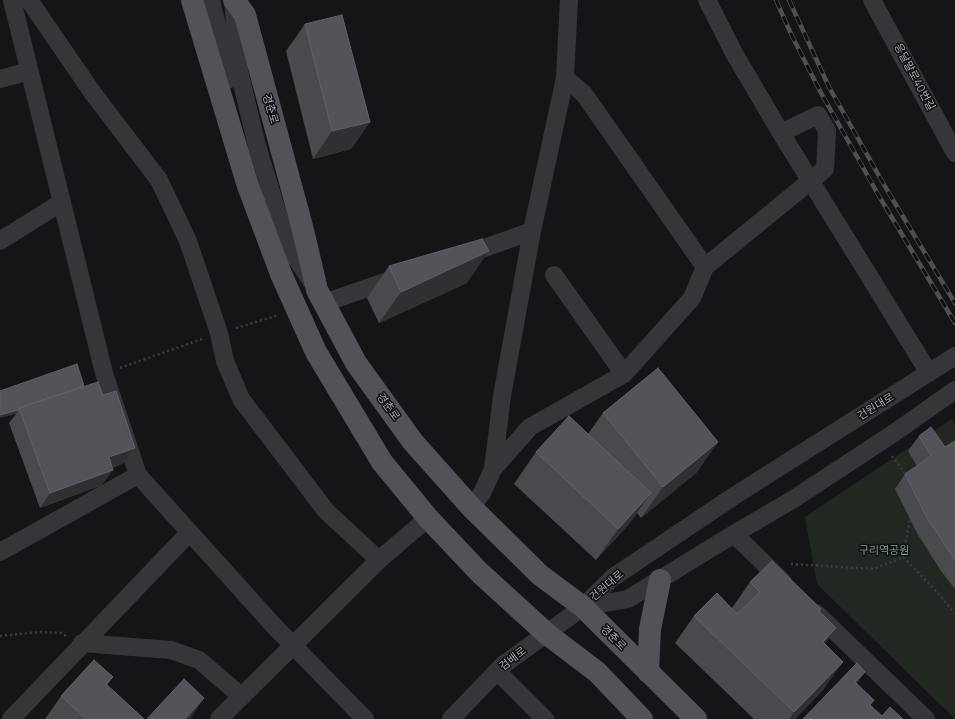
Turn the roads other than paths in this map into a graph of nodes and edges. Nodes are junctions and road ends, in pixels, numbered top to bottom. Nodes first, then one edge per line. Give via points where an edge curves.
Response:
1 (12, 0) edge
2 (29, 0) edge
3 (192, 0) edge
4 (212, 0) edge
5 (233, 0) edge
6 (569, 0) edge
7 (707, 0) edge
8 (872, 0) edge
9 (30, 71) junction
10 (564, 78) junction
11 (0, 79) edge
12 (781, 133) junction
13 (955, 153) edge
14 (809, 180) junction
15 (248, 186) junction
16 (62, 202) junction
17 (532, 232) junction
18 (0, 241) edge
19 (450, 260) edge
20 (705, 268) junction
21 (413, 272) edge
22 (554, 275) dead end
23 (321, 296) junction
24 (955, 356) edge
25 (929, 373) junction
26 (624, 374) junction
27 (955, 390) edge
28 (493, 469) junction
29 (138, 475) junction
30 (50, 504) edge
31 (471, 507) junction
32 (428, 518) junction
33 (60, 519) junction
34 (189, 533) junction
35 (734, 534) junction
36 (0, 552) edge
37 (379, 560) junction
38 (660, 580) junction
39 (583, 607) junction
40 (547, 634) junction
41 (82, 643) junction
42 (293, 645) junction
43 (497, 671) junction
44 (648, 672) junction
45 (241, 696) junction
46 (11, 719) edge
47 (219, 719) edge
48 (365, 719) edge
49 (451, 719) edge
50 (545, 719) edge
51 (642, 719) edge
52 (696, 719) edge
53 (926, 719) edge

1 - 9 street
2 - 37 street via 92,92 159,180 188,240 220,333 225,361 241,399 326,511
3 - 15 main road
4 - 15 street via 229,72
5 - 23 main road, 경춘로 via 245,15
6 - 10 street
7 - 12 street via 735,55
8 - 13 street, 응달말로40번길
9 - 11 street
9 - 16 street
10 - 17 street
10 - 20 street via 584,94
12 - 14 street
12 - 14 street via 818,115 827,131 825,170
14 - 20 street
14 - 25 street
15 - 32 main road via 296,310 316,352 382,462
16 - 18 street
16 - 29 street via 104,373
17 - 19 street
17 - 28 street via 502,396
20 - 26 street via 692,298
21 - 23 street
22 - 26 street
23 - 31 main road, 경춘로 via 356,363 413,442
24 - 25 street, 건원대로
25 - 39 street, 건원대로 via 734,496 612,578
26 - 28 street via 530,427
27 - 35 street, 건원대로 via 894,434
28 - 31 street via 482,493
29 - 33 street
29 - 34 street
30 - 33 street
31 - 39 main road, 경춘로 via 540,575
32 - 37 street
32 - 40 main road via 479,572
33 - 36 street
34 - 41 street
34 - 42 street
35 - 38 street, 건원대로
35 - 53 street
37 - 42 street
38 - 39 street, 건원대로 via 628,599
38 - 44 main road via 650,629
39 - 40 street, 검배로
39 - 44 main road, 경춘로
40 - 43 street, 검배로
40 - 51 main road via 597,672
41 - 45 street via 171,650 199,660
41 - 46 street
42 - 45 street
42 - 48 street
43 - 49 street, 검배로
43 - 50 street
44 - 52 main road, 경춘로
45 - 47 street

